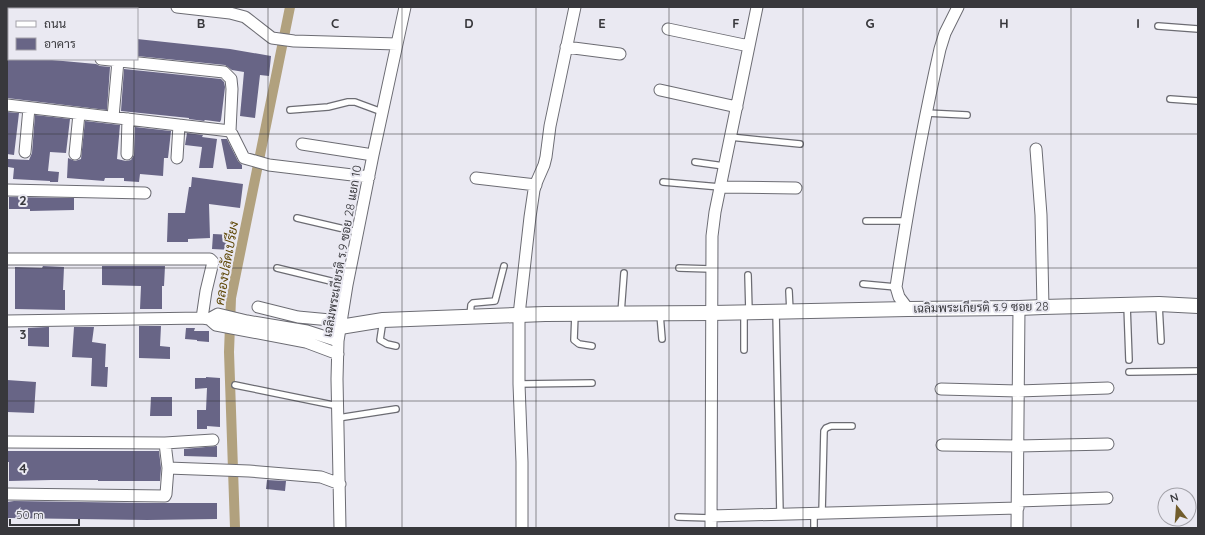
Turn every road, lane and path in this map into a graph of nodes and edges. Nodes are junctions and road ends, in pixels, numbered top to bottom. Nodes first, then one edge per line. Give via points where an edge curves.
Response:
1 (177, 7) edge
2 (405, 7) edge
3 (575, 7) edge
4 (757, 7) edge
5 (958, 7) edge
6 (1158, 26) dead end
7 (668, 29) dead end
8 (1198, 30) edge
9 (397, 44) junction
10 (749, 46) junction
11 (566, 47) junction
12 (620, 54) dead end
13 (110, 60) edge
14 (118, 61) junction
15 (660, 90) dead end
16 (1170, 100) dead end
17 (1198, 101) edge
18 (7, 105) edge
19 (737, 107) junction
20 (29, 108) junction
21 (290, 110) dead end
22 (382, 112) junction
23 (926, 113) junction
24 (79, 114) junction
25 (966, 115) dead end
26 (113, 117) junction
27 (128, 119) junction
28 (179, 125) junction
29 (230, 131) junction
30 (730, 137) junction
31 (302, 144) dead end
32 (800, 144) dead end
33 (1036, 149) dead end
34 (25, 152) dead end
35 (75, 154) dead end
36 (127, 154) dead end
37 (373, 155) junction
38 (177, 158) dead end
39 (695, 162) dead end
40 (724, 166) junction
41 (369, 177) junction
42 (476, 178) dead end
43 (663, 182) dead end
44 (536, 185) junction
45 (720, 187) junction
46 (796, 188) dead end
47 (7, 190) edge
48 (145, 193) dead end
49 (297, 218) dead end
50 (866, 221) dead end
51 (906, 221) junction
52 (358, 232) junction
53 (7, 259) edge
54 (504, 266) dead end
55 (277, 268) dead end
56 (679, 268) dead end
57 (711, 269) junction
58 (624, 273) dead end
59 (748, 275) dead end
60 (863, 284) dead end
61 (347, 285) junction
62 (896, 287) junction
63 (789, 291) dead end
64 (1159, 304) junction
65 (1127, 305) junction
66 (1198, 306) edge
67 (258, 307) dead end
68 (1043, 307) junction
69 (1019, 308) junction
70 (908, 309) junction
71 (783, 312) junction
72 (711, 313) junction
73 (746, 313) junction
74 (575, 314) junction
75 (621, 314) junction
76 (660, 314) junction
77 (519, 315) junction
78 (470, 317) junction
79 (211, 319) junction
80 (383, 320) junction
81 (7, 321) edge
82 (340, 324) junction
83 (307, 337) junction
84 (662, 339) dead end
85 (338, 341) junction
86 (1161, 341) dead end
87 (396, 346) dead end
88 (592, 346) dead end
89 (744, 350) dead end
90 (338, 354) junction
91 (1129, 360) dead end
92 (1198, 371) edge
93 (1130, 372) dead end
94 (592, 383) dead end
95 (519, 384) junction
96 (235, 385) dead end
97 (1108, 388) dead end
98 (941, 389) dead end
99 (1018, 390) junction
100 (338, 406) junction
101 (396, 409) dead end
102 (338, 418) junction
103 (852, 426) dead end
104 (213, 440) dead end
105 (7, 442) edge
106 (165, 443) junction
107 (1108, 444) dead end
108 (942, 445) dead end
109 (1018, 446) junction
110 (168, 468) junction
111 (340, 484) junction
112 (7, 494) edge
113 (1107, 498) dead end
114 (1018, 504) junction
115 (818, 513) junction
116 (780, 514) junction
117 (678, 517) dead end
118 (711, 521) edge
119 (340, 528) edge
120 (522, 528) edge
121 (814, 528) edge
122 (1017, 528) edge

1 - 9 street via 245,17 272,38
2 - 9 street, เฉลิมพระเกียรติ ร.9 ซอย 28 แยก 10
3 - 11 street
4 - 10 street
5 - 23 street via 940,49
6 - 8 lane
7 - 10 street
9 - 22 street, เฉลิมพระเกียรติ ร.9 ซอย 28 แยก 10
10 - 19 street
11 - 12 street
11 - 44 street via 545,161
13 - 14 street
14 - 26 street
14 - 29 street via 224,72 231,79
15 - 19 street
16 - 17 lane
18 - 20 street
19 - 30 street
20 - 24 street
20 - 34 street
21 - 22 lane via 355,102
22 - 37 street, เฉลิมพระเกียรติ ร.9 ซอย 28 แยก 10
23 - 25 lane
23 - 51 street
24 - 26 street
24 - 35 street
26 - 27 street
27 - 28 street
27 - 36 street
28 - 29 street
28 - 38 street
29 - 41 street via 244,158 269,165
30 - 32 lane
30 - 40 street
31 - 37 street
33 - 68 street via 1041,215
37 - 41 street, เฉลิมพระเกียรติ ร.9 ซอย 28 แยก 10
39 - 40 lane
40 - 45 street
41 - 52 street, เฉลิมพระเกียรติ ร.9 ซอย 28 แยก 10
42 - 44 street
43 - 45 lane
44 - 77 street
45 - 46 street
45 - 57 street via 714,212
47 - 48 street
49 - 52 lane
50 - 51 lane
51 - 62 street
52 - 61 street, เฉลิมพระเกียรติ ร.9 ซอย 28 แยก 10
53 - 79 street via 210,258 213,262 206,291
54 - 78 lane via 496,299 473,303
55 - 61 lane
56 - 57 lane
57 - 72 street
58 - 75 lane
59 - 73 lane
60 - 62 lane
61 - 82 street, เฉลิมพระเกียรติ ร.9 ซอย 28 แยก 10
62 - 70 street, เฉลิมพระเกียรติ ร.9 ซอย 28 via 899,297
63 - 71 lane
64 - 65 street, เฉลิมพระเกียรติ ร.9 ซอย 28
64 - 66 street, เฉลิมพระเกียรติ ร.9 ซอย 28
64 - 86 lane
65 - 68 street, เฉลิมพระเกียรติ ร.9 ซอย 28
65 - 91 lane
67 - 82 street
68 - 69 street, เฉลิมพระเกียรติ ร.9 ซอย 28
69 - 70 street, เฉลิมพระเกียรติ ร.9 ซอย 28
69 - 99 street
70 - 71 street
71 - 73 street
71 - 116 lane
72 - 73 street
72 - 76 street
72 - 118 street
73 - 89 lane
74 - 75 street
74 - 77 street
74 - 88 lane via 574,340 579,344
75 - 76 street
76 - 84 lane
77 - 78 street
77 - 95 street
78 - 80 street
79 - 81 street
79 - 83 street
80 - 82 street
80 - 87 lane via 380,340
82 - 85 street, เฉลิมพระเกียรติ ร.9 ซอย 28 แยก 10
83 - 85 street
83 - 90 street
85 - 90 street, เฉลิมพระเกียรติ ร.9 ซอย 28 แยก 10
90 - 100 street, เฉลิมพระเกียรติ ร.9 ซอย 28 แยก 10
92 - 93 lane
94 - 95 lane
95 - 120 street
96 - 100 lane
97 - 99 street
98 - 99 street
99 - 109 street
100 - 102 street, เฉลิมพระเกียรติ ร.9 ซอย 28 แยก 10
101 - 102 lane
102 - 111 street, เฉลิมพระเกียรติ ร.9 ซอย 28 แยก 10
103 - 115 lane via 831,426 824,430
104 - 106 street
105 - 106 street
106 - 110 street
107 - 109 street
108 - 109 street
109 - 114 street
110 - 111 street via 321,477
110 - 112 street via 164,496
111 - 119 street, เฉลิมพระเกียรติ ร.9 ซอย 28 แยก 10
113 - 114 street
114 - 115 street
114 - 122 street
115 - 116 street
115 - 121 lane
116 - 118 street
117 - 118 lane

